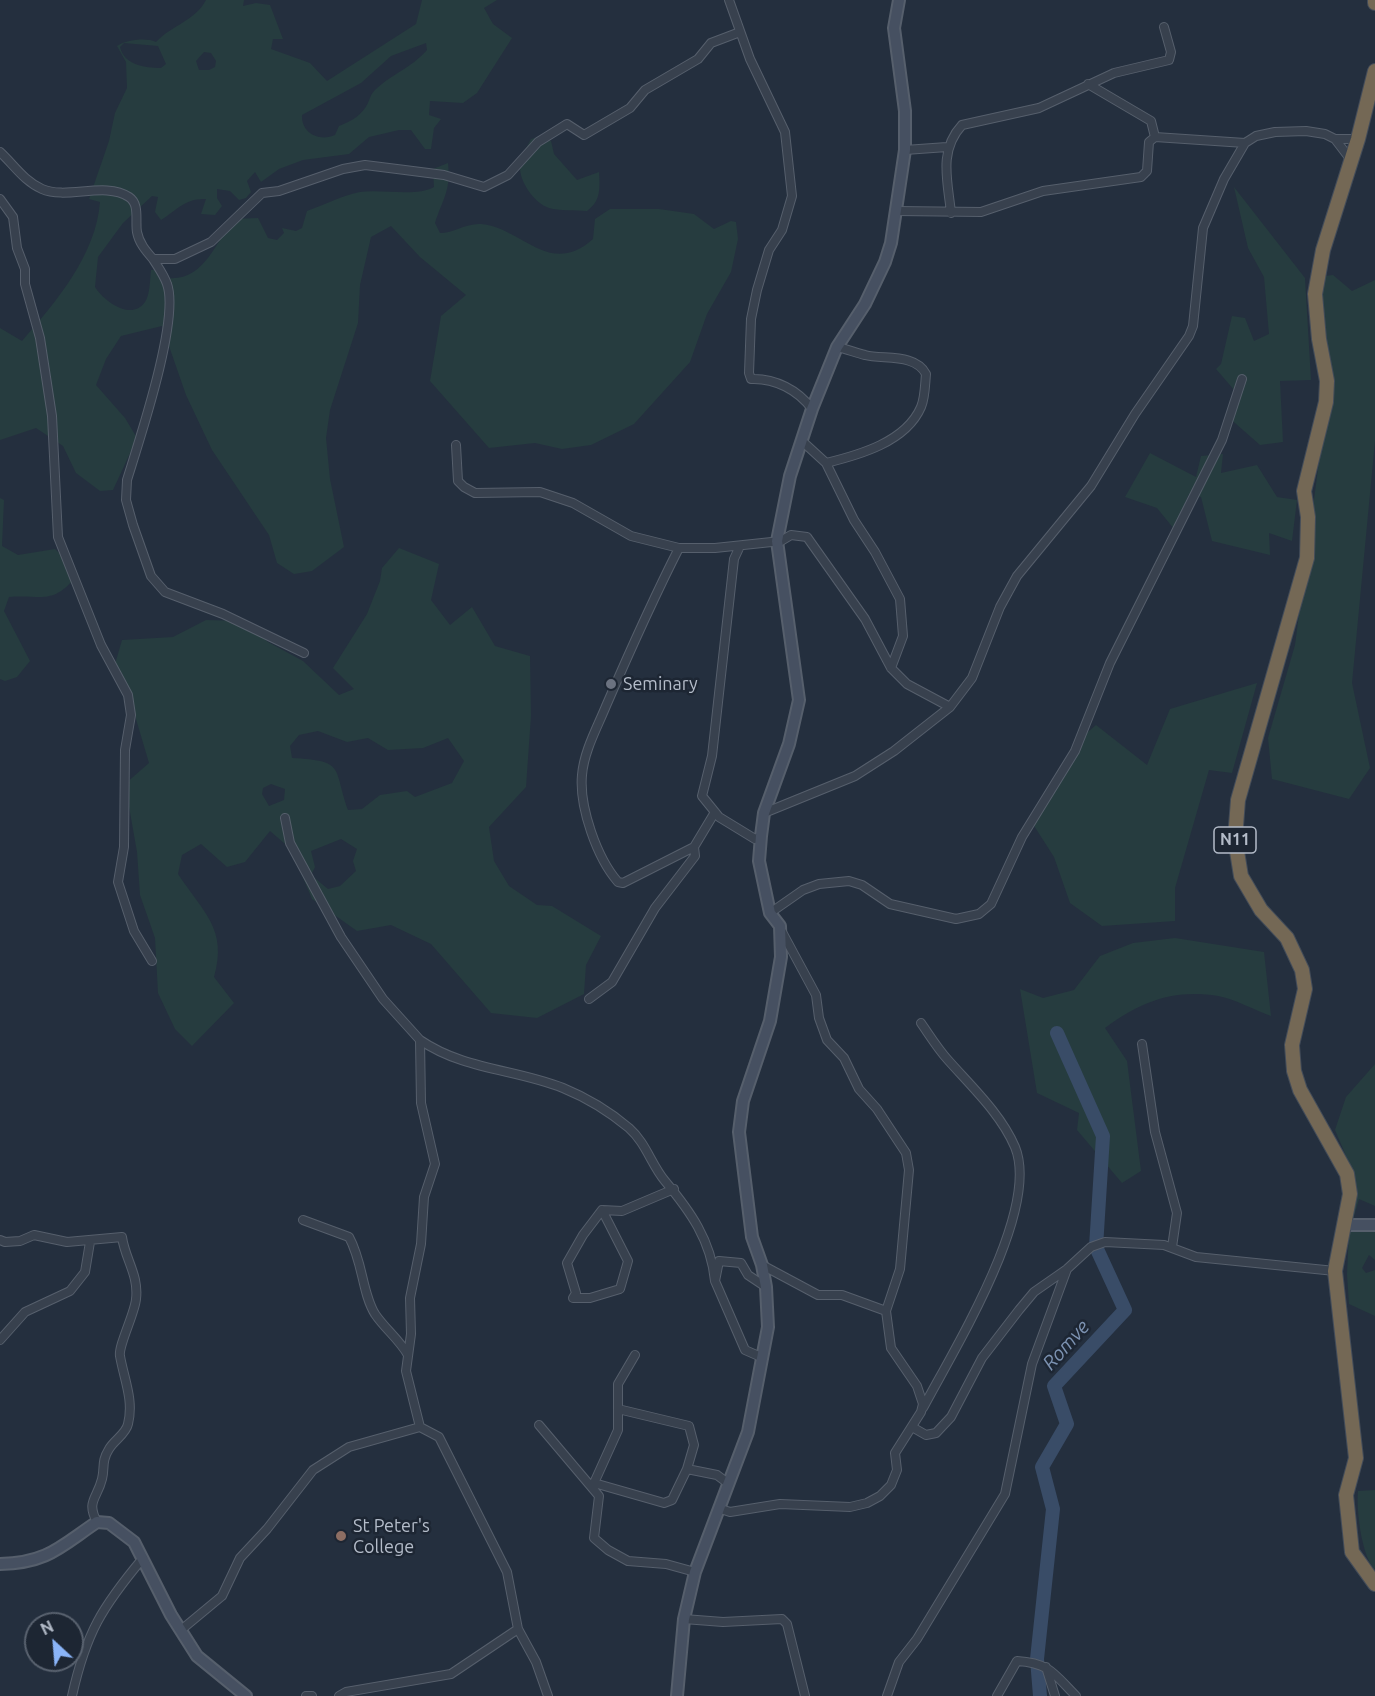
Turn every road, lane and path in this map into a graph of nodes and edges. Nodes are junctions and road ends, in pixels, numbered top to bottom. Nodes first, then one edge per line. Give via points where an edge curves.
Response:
1 (729, 0) edge
2 (898, 3) edge
3 (1164, 27) dead end
4 (740, 32) junction
5 (1375, 71) edge
6 (1088, 84) junction
7 (1155, 137) junction
8 (1335, 139) junction
9 (1358, 139) junction
10 (1245, 143) junction
11 (947, 147) junction
12 (905, 150) junction
13 (0, 152) edge
14 (1351, 160) junction
15 (0, 199) edge
16 (897, 211) junction
17 (951, 213) junction
18 (153, 259) junction
19 (837, 347) junction
20 (1242, 379) dead end
21 (812, 409) junction
22 (802, 441) junction
23 (456, 445) dead end
24 (826, 463) junction
25 (777, 541) junction
26 (740, 546) junction
27 (679, 548) junction
28 (303, 652) dead end
29 (891, 668) junction
30 (950, 707) junction
31 (715, 812) junction
32 (764, 813) junction
33 (285, 818) dead end
34 (761, 836) junction
35 (694, 847) junction
36 (770, 913) junction
37 (780, 926) junction
38 (152, 961) dead end
39 (590, 999) dead end
40 (921, 1023) dead end
41 (420, 1040) junction
42 (1142, 1044) dead end
43 (674, 1189) junction
44 (602, 1210) junction
45 (303, 1220) dead end
46 (1345, 1224) junction
47 (1375, 1225) edge
48 (0, 1240) edge
49 (90, 1242) junction
50 (1172, 1247) junction
51 (762, 1265) junction
52 (1066, 1269) junction
53 (1335, 1271) junction
54 (715, 1281) junction
55 (766, 1287) junction
56 (886, 1311) junction
57 (0, 1340) edge
58 (408, 1355) junction
59 (635, 1355) dead end
60 (761, 1357) junction
61 (618, 1409) junction
62 (921, 1412) junction
63 (539, 1425) dead end
64 (420, 1427) junction
65 (912, 1427) junction
66 (687, 1469) junction
67 (594, 1483) junction
68 (729, 1484) junction
69 (599, 1496) junction
70 (721, 1509) junction
71 (97, 1522) junction
72 (143, 1558) junction
73 (0, 1564) edge
74 (695, 1572) junction
75 (1375, 1584) edge
76 (684, 1619) junction
77 (518, 1629) junction
78 (181, 1630) junction
79 (1045, 1666) junction
80 (72, 1696) edge
81 (246, 1696) edge
82 (306, 1696) edge
83 (312, 1696) edge
84 (339, 1696) edge
85 (548, 1696) edge
86 (677, 1696) edge
87 (805, 1696) edge
88 (887, 1696) edge
89 (998, 1696) edge
90 (1055, 1696) edge
91 (1076, 1696) edge

1 - 4 street
2 - 12 main road via 894,28 905,111
3 - 6 street via 1171,52 1169,60 1122,70
4 - 18 street via 711,43 698,59 645,90 630,108 603,126 584,135 567,124 555,130 538,142 508,175 484,187 444,175 386,167 344,169 262,193 211,242 175,259
4 - 21 street via 785,132 792,196 757,290 751,319 749,374 751,379 788,387
5 - 9 highway, N11
6 - 7 street via 1151,121
6 - 11 street via 1040,108 962,125
7 - 10 street
7 - 17 street via 1149,142 1147,171 1142,177 1083,183 1043,191 981,212
8 - 9 street
8 - 10 street via 1306,130 1256,136
8 - 14 street
9 - 14 highway, N11
10 - 30 street via 1203,228 1189,336 1090,486 1017,576 1000,607 972,678
11 - 12 street
11 - 17 street
12 - 16 main road
13 - 18 street via 26,180 44,190 114,192 129,197 135,204 137,233
14 - 46 highway, N11 via 1323,250 1315,294 1327,381 1326,402 1304,491 1307,558 1238,800 1235,838 1241,876 1261,910 1287,938 1302,970 1305,989 1292,1046 1294,1071 1300,1090 1347,1174 1350,1194
15 - 38 street via 15,224 17,248 40,338 52,416 58,537 101,645 128,695 131,715 125,750 124,847 118,882 134,931
16 - 17 street
16 - 19 main road via 885,262 853,326
18 - 28 street via 169,296 164,351 128,480 126,500 144,557 165,592 213,609
19 - 21 main road
19 - 24 street via 867,356 900,358 926,374 921,407 908,424 886,442 856,456
20 - 36 street via 1222,440 1110,663 1076,751 1022,837 991,904 979,914 956,919 890,904 849,881 819,884
21 - 22 main road
22 - 24 street
22 - 25 main road via 790,476
23 - 27 street via 458,481 475,493 540,492 573,503 631,536
24 - 29 street via 900,599 903,636
25 - 26 street
25 - 29 street via 791,535 807,537 865,619
25 - 32 main road via 798,700 789,744
26 - 27 street
26 - 31 street via 734,559 712,756 702,796
27 - 35 street via 619,675 588,748 582,775 584,809 593,836 618,882
29 - 30 street via 907,684
30 - 32 street via 894,752 855,776
31 - 34 street via 755,839
31 - 35 street
32 - 34 main road
33 - 41 street via 290,843 346,944 383,999
34 - 36 main road via 759,861
35 - 39 street via 695,856 655,909 624,966 612,982
36 - 37 main road
37 - 51 main road via 777,986 762,1049 743,1101 740,1132 752,1237
37 - 56 street via 816,995 827,1040 844,1058 859,1089 906,1153 909,1170 900,1269
40 - 62 street via 996,1117 1015,1148 1018,1173 1017,1204 998,1261
41 - 43 street via 466,1064 563,1088 604,1111 630,1129
41 - 58 street via 421,1102 435,1164 424,1197 421,1244 410,1298
42 - 50 street via 1155,1132 1177,1213
43 - 44 street via 622,1211
43 - 54 street via 702,1233 713,1262
44 - 44 street via 567,1263 576,1293 573,1298 616,1292 622,1287 628,1261
45 - 58 street via 349,1237 358,1254 375,1313
46 - 47 main road
46 - 53 highway, N11
48 - 49 street via 21,1240 34,1235
49 - 57 street via 85,1272 70,1291 25,1311
49 - 71 street via 122,1237 124,1254 134,1269 136,1297 120,1355 130,1393 128,1426 102,1462 102,1479 91,1511
50 - 52 street via 1105,1242 1085,1251
50 - 53 street via 1196,1257
51 - 55 main road
51 - 56 street via 818,1295 842,1295
52 - 65 street via 1034,1292 1019,1310 982,1358 951,1417 936,1433 926,1435
52 - 88 street via 1032,1364 1005,1494 899,1662
53 - 75 highway, N11 via 1356,1458 1346,1495 1352,1552
54 - 55 street via 719,1261 732,1260 741,1263 748,1275
54 - 60 street via 745,1350
55 - 60 main road via 768,1328
56 - 62 street via 891,1348 917,1386
58 - 64 street via 406,1371
59 - 61 street via 618,1384
60 - 68 main road via 748,1432
61 - 66 street via 689,1426 694,1445
61 - 67 street via 618,1430
62 - 65 street
63 - 69 street
64 - 77 street via 439,1437 507,1572
64 - 78 street via 349,1447 313,1470 240,1558 222,1596
65 - 70 street via 895,1453 897,1470 891,1485 867,1503 850,1507 780,1504 730,1512
66 - 67 street via 668,1503
66 - 68 street via 717,1475
67 - 69 street
68 - 70 main road
69 - 74 street via 594,1538 608,1550 628,1562 666,1564
70 - 74 main road
71 - 72 main road via 110,1523 122,1530
71 - 73 main road via 56,1552 37,1560
72 - 78 main road
72 - 80 street via 100,1614 78,1666
74 - 76 main road
76 - 86 main road
76 - 87 street via 782,1619 787,1624
77 - 84 street via 451,1674
77 - 85 street
78 - 81 main road via 197,1656
79 - 89 street via 1017,1661
79 - 90 street
79 - 91 street
82 - 83 street

